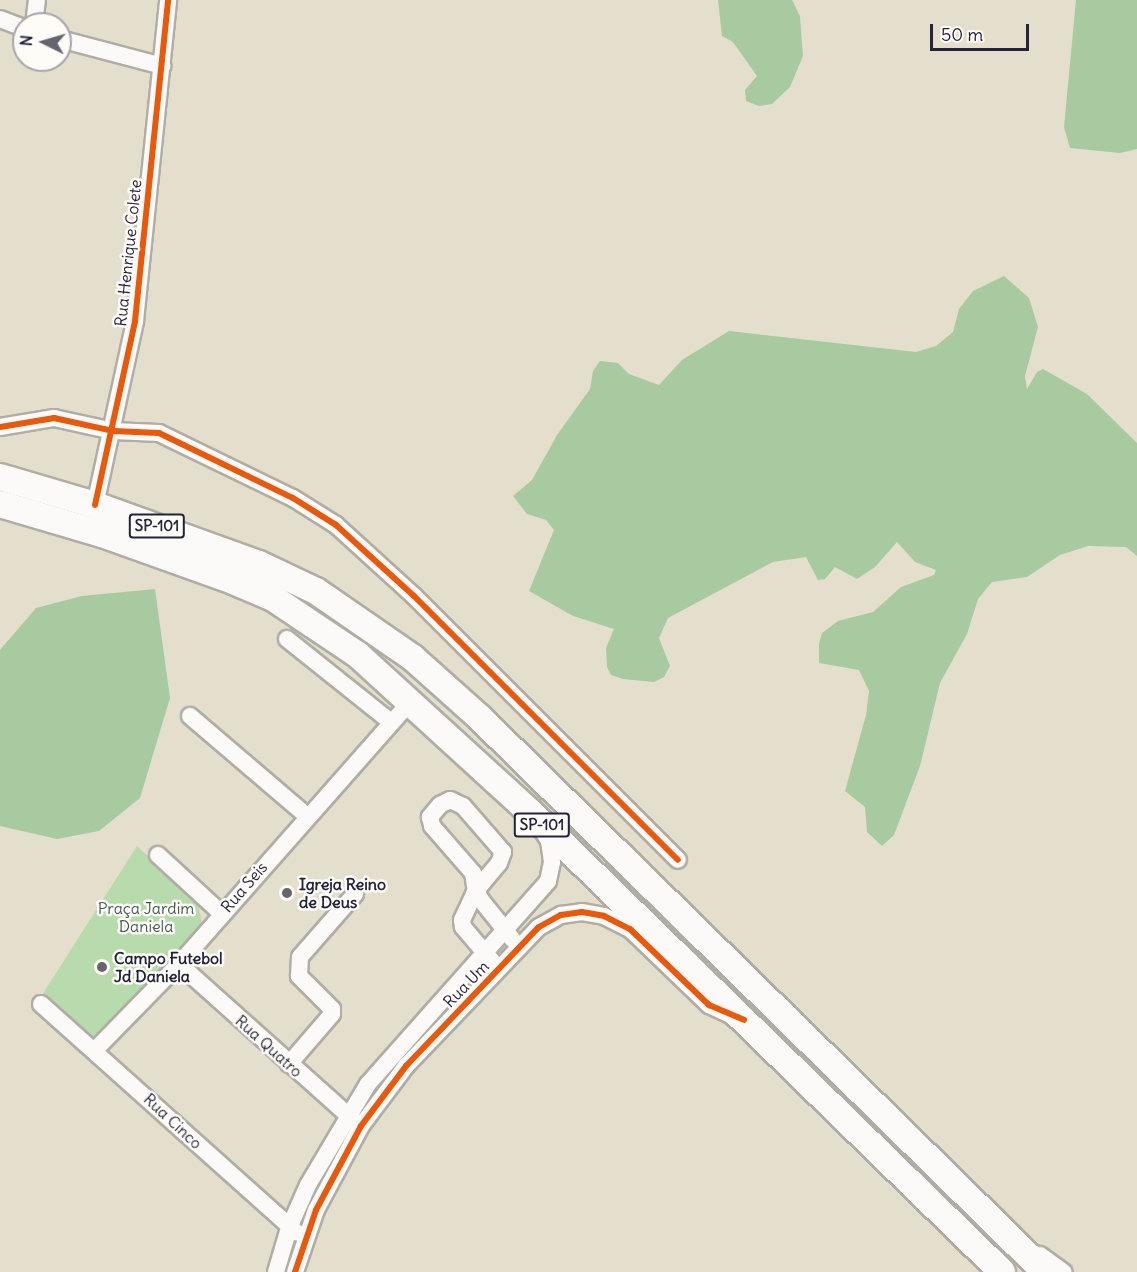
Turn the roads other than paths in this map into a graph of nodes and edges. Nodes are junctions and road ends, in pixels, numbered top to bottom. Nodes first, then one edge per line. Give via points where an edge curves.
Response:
1 (168, 0) edge
2 (72, 42) edge
3 (162, 66) junction
4 (0, 427) edge
5 (113, 430) junction
6 (0, 477) edge
7 (0, 504) edge
8 (95, 505) junction
9 (287, 639) dead end
10 (412, 700) junction
11 (190, 716) dead end
12 (391, 722) junction
13 (530, 812) junction
14 (306, 815) junction
15 (158, 855) dead end
16 (678, 860) dead end
17 (476, 891) junction
18 (355, 894) dead end
19 (221, 913) junction
20 (505, 932) junction
21 (520, 947) junction
22 (485, 953) junction
23 (179, 964) junction
24 (499, 969) junction
25 (41, 1004) dead end
26 (744, 1020) junction
27 (95, 1050) junction
28 (290, 1064) junction
29 (347, 1115) junction
30 (361, 1126) junction
31 (990, 1218) junction
32 (289, 1228) junction
33 (305, 1238) junction
34 (276, 1272) edge
35 (295, 1272) edge
36 (1002, 1272) edge
37 (1045, 1272) edge
38 (1063, 1272) edge

1 - 3 street, Rua Henrique Colete
2 - 3 street
3 - 5 street, Rua Henrique Colete via 135,321
4 - 5 street via 54,418
5 - 8 street, Rua Henrique Colete
5 - 16 street via 159,433 190,445 293,498 336,525 414,596
6 - 8 highway, SP-101
7 - 10 highway, SP-101 via 102,534 273,598 358,655
8 - 31 highway, SP-101 via 219,547 316,591 413,658 480,718
9 - 12 street
10 - 12 street, Rua Seis
10 - 13 highway, SP-101
11 - 14 street
12 - 14 street, Rua Seis
13 - 20 street via 549,841 552,862 548,881
13 - 26 highway, SP-101
14 - 19 street, Rua Seis
15 - 19 street
17 - 17 street via 472,873 432,825 430,818 450,800 463,806 503,852
17 - 20 street
17 - 22 street via 462,920 463,927
18 - 28 street via 300,957 299,976 332,1009 332,1014
19 - 23 street, Rua Seis
20 - 21 street
20 - 22 street
21 - 24 street, Rua Um
21 - 26 street, Rua Um via 539,927 561,915 582,912 604,916 630,929 709,1005
22 - 24 street
22 - 29 street via 388,1058
23 - 27 street, Rua Seis
23 - 28 street, Rua Quatro
24 - 30 street, Rua Um via 406,1066
25 - 27 street, Rua Cinco
26 - 36 highway, SP-101
27 - 32 street, Rua Cinco
28 - 29 street, Rua Quatro
29 - 30 street, Rua Quatro
29 - 32 street
30 - 33 street, Rua Um
31 - 37 highway, SP-101
31 - 38 street
32 - 33 street, Rua Cinco
32 - 34 street
33 - 35 street, Rua Um

